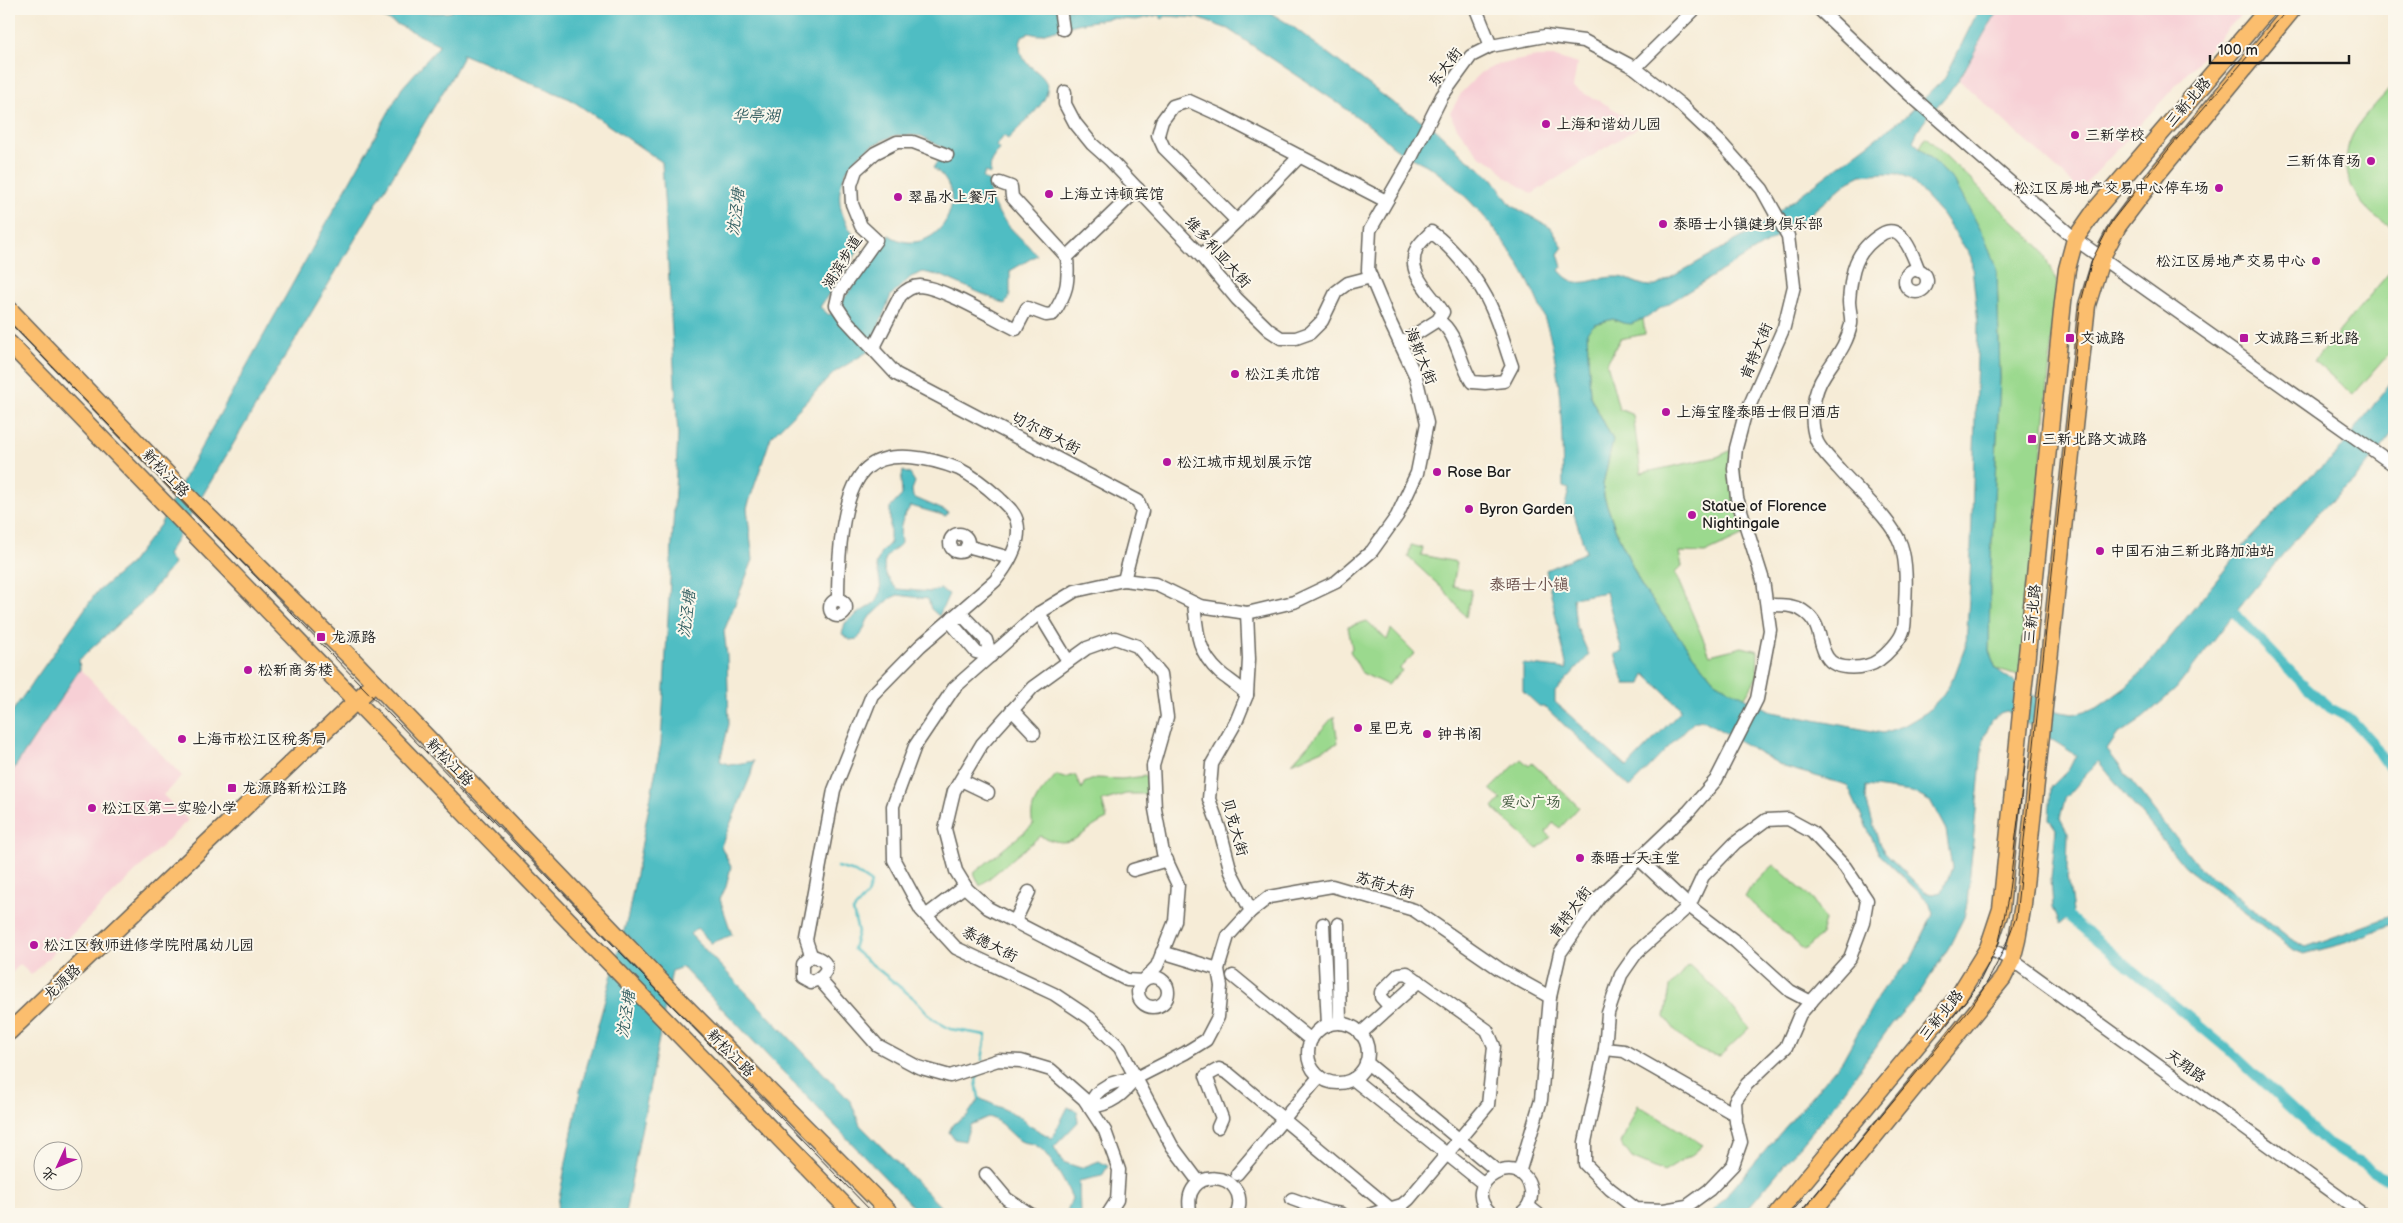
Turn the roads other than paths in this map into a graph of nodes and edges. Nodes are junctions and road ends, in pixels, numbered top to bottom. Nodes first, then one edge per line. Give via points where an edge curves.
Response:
1 (1060, 9) edge
2 (1476, 9) edge
3 (1694, 9) edge
4 (1819, 9) edge
5 (2268, 9) edge
6 (2293, 9) edge
7 (1064, 29) dead end
8 (1491, 46) junction
9 (1635, 68) junction
10 (1065, 92) dead end
11 (1431, 118) joint
12 (947, 155) dead end
13 (1300, 156) junction
14 (1000, 183) dead end
15 (1138, 189) junction
16 (1386, 201) junction
17 (1237, 221) junction
18 (2075, 239) junction
19 (1201, 256) junction
20 (1067, 257) junction
21 (2102, 257) junction
22 (1919, 271) dead end
23 (1371, 277) junction
24 (9, 309) edge
25 (1438, 320) junction
26 (9, 343) edge
27 (1400, 344) junction
28 (873, 349) junction
29 (2394, 465) edge
30 (967, 546) dead end
31 (1010, 558) junction
32 (1124, 580) junction
33 (838, 600) dead end
34 (1194, 603) junction
35 (1767, 605) junction
36 (1039, 613) junction
37 (1247, 613) junction
38 (954, 617) junction
39 (991, 656) junction
40 (1068, 661) junction
41 (375, 683) junction
42 (1247, 695) junction
43 (357, 700) junction
44 (1012, 710) junction
45 (1034, 733) dead end
46 (960, 780) junction
47 (988, 792) dead end
48 (1166, 860) junction
49 (1639, 860) junction
50 (1133, 870) dead end
51 (965, 886) junction
52 (1029, 892) dead end
53 (1690, 906) junction
54 (1251, 911) junction
55 (927, 915) junction
56 (1015, 921) junction
57 (1323, 924) dead end
58 (1338, 924) dead end
59 (1988, 948) junction
60 (1162, 952) junction
61 (2012, 960) junction
62 (1218, 969) junction
63 (1233, 976) dead end
64 (1420, 981) junction
65 (1550, 997) junction
66 (1812, 1002) junction
67 (1390, 1007) junction
68 (1334, 1024) junction
69 (9, 1032) edge
70 (1360, 1034) junction
71 (1311, 1040) junction
72 (1605, 1049) junction
73 (1366, 1062) junction
74 (1319, 1077) junction
75 (1136, 1078) junction
76 (1353, 1079) junction
77 (1089, 1107) junction
78 (1736, 1115) junction
79 (1284, 1120) junction
80 (1218, 1127) dead end
81 (1459, 1139) junction
82 (1446, 1154) junction
83 (1498, 1171) junction
84 (1519, 1173) junction
85 (986, 1174) dead end
86 (1237, 1174) dead end
87 (1199, 1182) junction
88 (1484, 1184) junction
89 (1292, 1199) dead end
90 (1391, 1209) junction
91 (1524, 1210) edge
92 (1488, 1213) edge
93 (853, 1214) edge
94 (891, 1214) edge
95 (1030, 1214) edge
96 (1108, 1214) edge
97 (1191, 1214) edge
98 (1237, 1214) edge
99 (1342, 1214) edge
100 (1372, 1214) edge
101 (1538, 1214) edge
102 (1778, 1214) edge
103 (1811, 1214) edge
104 (2363, 1214) edge

1 - 7 street
2 - 8 street
3 - 9 street
4 - 18 street via 1908,93
5 - 18 main road, 三新北路 via 2096,210
6 - 21 main road, 三新北路 via 2158,173 2118,226
8 - 9 street, 东大街 via 1545,36 1584,41
8 - 11 street, 东大街 via 1471,56 1442,96
9 - 35 street, 肯特大街 via 1720,142 1762,189 1788,236 1794,286 1784,327 1744,418 1734,469 1737,498 1763,580
10 - 15 street, 维多利亚大街 via 1065,104 1075,123
11 - 16 street, 海斯大街
12 - 28 street, 湖滨步道 via 913,142 897,142 875,153 856,170 851,186 852,204 862,226 876,240 839,292 836,306
13 - 16 street
13 - 17 street
13 - 17 street via 1189,101 1173,106 1162,121 1158,135 1164,148
14 - 20 street via 1011,187 1012,197
15 - 19 street, 维多利亚大街
15 - 20 street
16 - 23 street, 海斯大街 via 1370,230 1368,270
17 - 19 street
18 - 21 street
18 - 59 main road, 三新北路 via 2063,302 2001,909
19 - 23 street, 维多利亚大街 via 1237,299 1281,338 1296,338 1310,333 1322,321 1336,292 1348,283
20 - 28 street via 1067,286 1064,298 1053,314 1046,315 1027,308 1016,329 942,293 920,286 900,296
21 - 29 street
21 - 61 main road, 三新北路 via 2087,306 2024,904
22 - 35 street via 1903,238 1891,232 1874,239 1862,253 1853,265 1849,303 1851,323 1843,350 1824,375 1812,411 1816,440 1891,526 1901,544 1906,591 1903,632 1878,661 1856,668 1836,664 1827,658 1818,627 1803,611
23 - 27 street, 海斯大街
24 - 41 main road, 新松江路 via 198,506
25 - 25 street via 1443,312 1418,279 1414,268 1416,250 1431,232 1446,242 1491,307 1512,366 1504,380 1472,382 1449,328
25 - 27 street
26 - 43 main road, 新松江路
27 - 37 street, 海斯大街 via 1416,377 1427,423 1417,473 1397,516 1372,551 1336,582 1294,602
28 - 32 street, 切尔西大街 via 896,374 1138,501 1142,511
30 - 31 street
31 - 33 street via 1017,539 1017,521 1006,504 988,488 959,470 937,462 888,458 876,461 866,469 849,501 838,562
31 - 38 street via 995,581
32 - 34 street, 海斯大街 via 1155,584
32 - 36 street, 泰德大街 via 1076,591
34 - 37 street, 海斯大街
34 - 42 street via 1201,650
35 - 49 street, 肯特大街 via 1770,630 1757,699 1734,745 1716,780
36 - 39 street, 泰德大街
36 - 40 street
37 - 42 street, 贝克大街
38 - 39 street via 964,617 986,640
38 - 77 street via 872,695 834,790 806,940 811,955 826,966 819,979 877,1045 918,1067 950,1076 998,1060 1021,1061 1051,1070
39 - 55 street, 泰德大街 via 954,688 915,746 892,806 894,860 921,910
40 - 44 street via 1033,687
40 - 48 street via 1087,648 1115,638 1137,646 1161,674 1168,717 1153,766 1156,809
41 - 43 main road, 龙源路
41 - 94 main road, 新松江路 via 678,999
42 - 54 street, 贝克大街 via 1212,764 1209,799 1231,872
43 - 69 main road, 龙源路
43 - 93 main road, 新松江路
44 - 45 street
44 - 46 street via 982,744
46 - 47 street
46 - 51 street via 954,790 945,829 956,871
48 - 50 street
48 - 60 street via 1178,885 1175,921
49 - 53 street
49 - 65 street, 肯特大街 via 1599,897 1560,953
51 - 55 street
51 - 56 street via 988,908
52 - 56 street
53 - 66 street via 1790,991
53 - 66 street via 1703,876 1753,827 1766,820 1788,819 1812,832 1845,867 1867,900 1863,923 1850,958
53 - 72 street via 1637,952 1621,975 1608,1013
54 - 62 street, 苏荷大街 via 1228,936
54 - 65 street, 苏荷大街 via 1269,897 1332,886 1414,910 1501,970
55 - 75 street, 泰德大街 via 956,948 1054,994 1090,1018 1120,1048
56 - 60 street via 1127,980 1143,981 1157,966
57 - 68 street
58 - 68 street
59 - 61 street, 天翔路
59 - 102 main road, 三新北路 via 1959,995
60 - 62 street
61 - 103 main road, 三新北路 via 2003,978
61 - 104 street, 天翔路
62 - 75 street via 1221,986 1218,1017 1206,1040
63 - 71 street
64 - 67 street
64 - 67 street via 1407,973 1399,974 1381,992 1381,998
64 - 81 street via 1488,1030 1494,1046 1488,1105
65 - 84 street, 肯特大街 via 1541,1100
66 - 78 street via 1800,1014 1786,1047 1747,1084 1735,1101
67 - 70 street
68 - 70 street via 1355,1028
68 - 71 street via 1315,1033
70 - 73 street via 1367,1047
71 - 74 street via 1308,1060
72 - 78 street via 1624,1051
72 - 78 street via 1585,1142 1585,1164 1610,1190 1636,1209 1664,1210 1687,1206 1709,1190 1733,1165 1741,1142
73 - 76 street
73 - 81 street
74 - 76 street via 1336,1083
74 - 79 street
75 - 77 street via 1100,1088 1092,1096
75 - 87 street, 泰德大街 via 1172,1146
76 - 82 street
77 - 96 street via 1105,1131 1119,1170 1117,1200
79 - 80 street via 1219,1069 1206,1076 1222,1118
79 - 86 street
79 - 90 street
81 - 82 street
81 - 83 street
82 - 88 street
82 - 90 street via 1409,1199
83 - 84 street
83 - 88 street
84 - 91 street via 1531,1191
85 - 95 street via 1007,1199
87 - 97 street via 1189,1197
87 - 98 street via 1219,1178 1230,1184 1239,1200
88 - 92 street via 1482,1198
89 - 99 street
90 - 100 street
91 - 101 street

